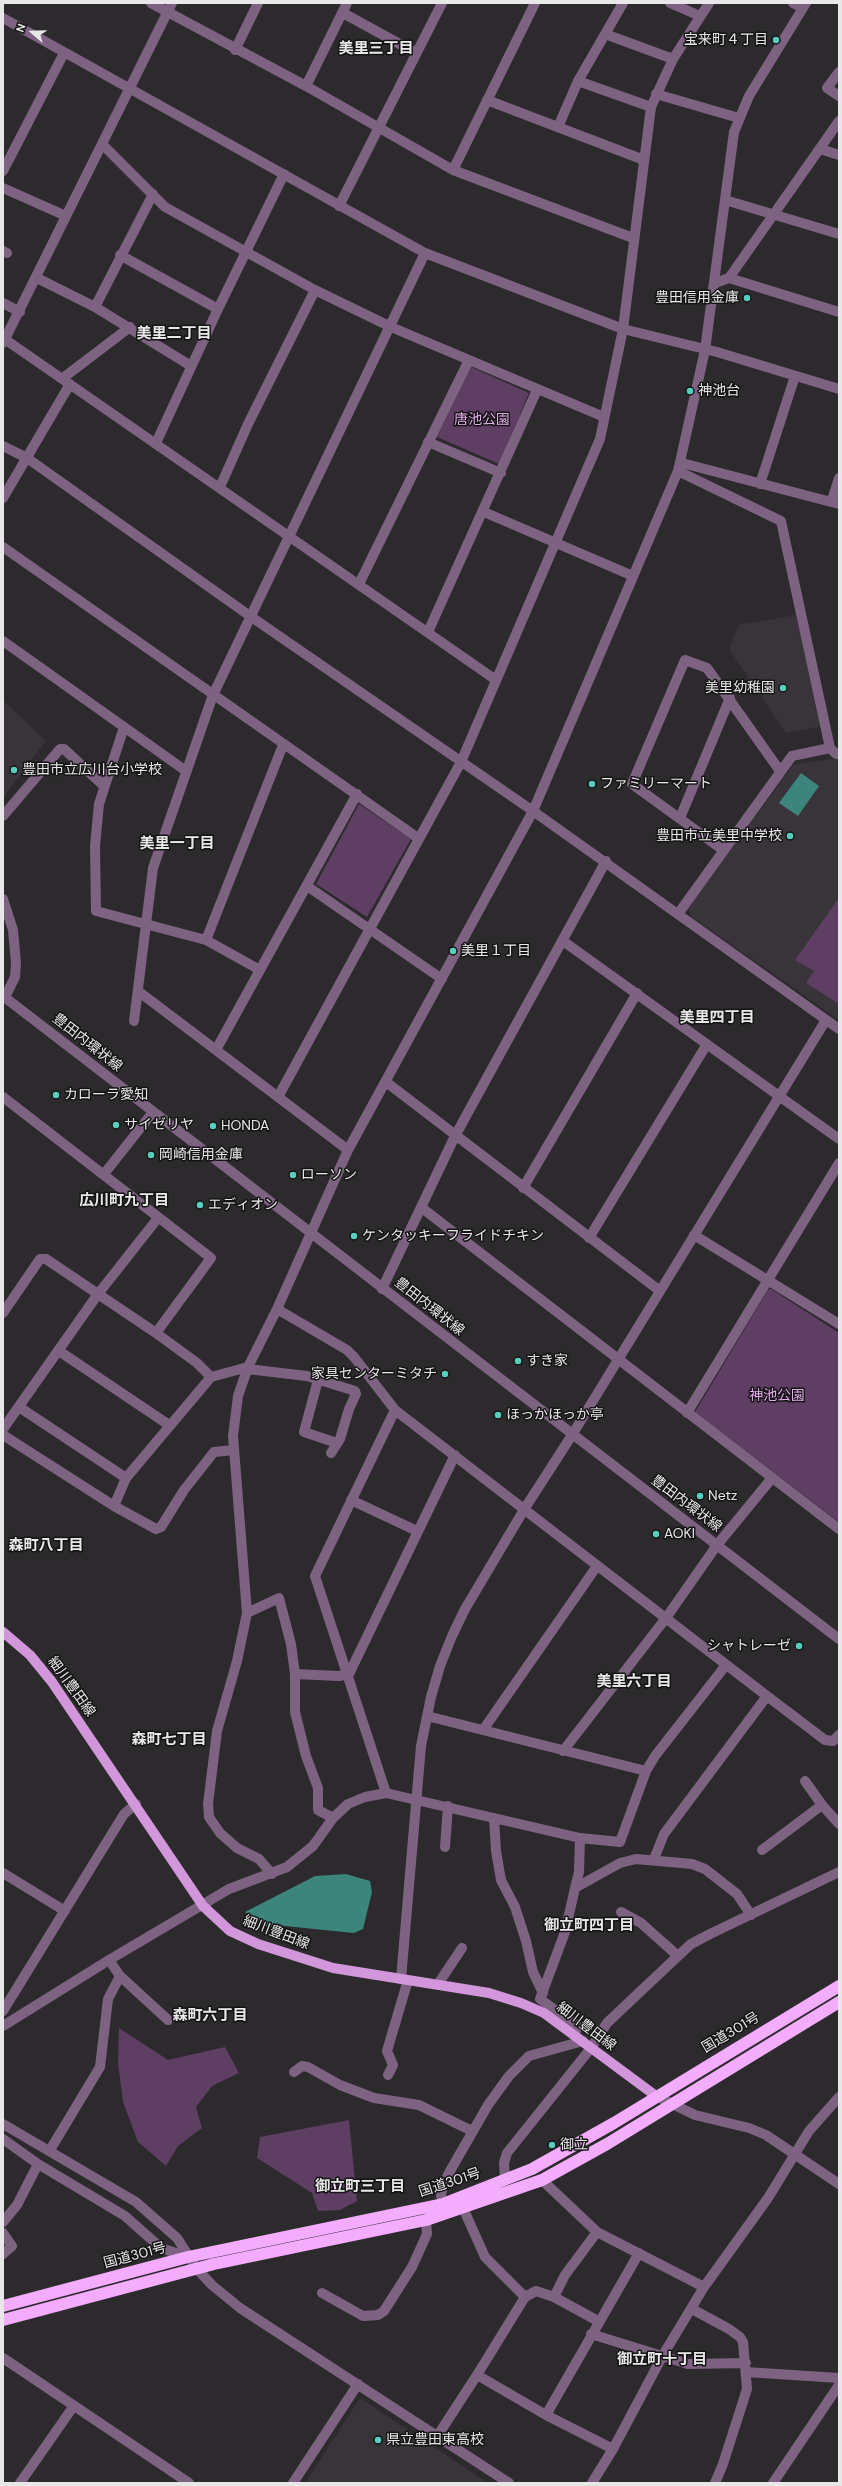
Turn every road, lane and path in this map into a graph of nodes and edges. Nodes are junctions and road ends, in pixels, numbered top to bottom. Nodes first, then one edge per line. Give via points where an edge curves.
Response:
1 (151, 3) edge
2 (258, 3) edge
3 (347, 3) edge
4 (442, 3) edge
5 (535, 3) edge
6 (670, 3) edge
7 (709, 3) edge
8 (793, 3) edge
9 (621, 4) edge
10 (805, 5) edge
11 (170, 8) edge
12 (342, 13) junction
13 (700, 16) junction
14 (3, 18) edge
15 (605, 34) junction
16 (235, 50) junction
17 (64, 53) junction
18 (416, 53) junction
19 (673, 59) junction
20 (839, 72) edge
21 (578, 81) junction
22 (306, 86) junction
23 (130, 89) junction
24 (656, 94) junction
25 (839, 96) edge
26 (487, 100) junction
27 (651, 107) junction
28 (739, 118) junction
29 (839, 121) edge
30 (558, 127) junction
31 (379, 129) junction
32 (103, 145) junction
33 (820, 149) junction
34 (839, 155) edge
35 (644, 160) junction
36 (453, 170) junction
37 (3, 171) edge
38 (284, 174) junction
39 (3, 188) edge
40 (153, 194) junction
41 (725, 200) junction
42 (339, 206) junction
43 (772, 214) junction
44 (66, 216) junction
45 (839, 234) edge
46 (633, 238) junction
47 (246, 253) junction
48 (425, 253) junction
49 (120, 255) junction
50 (37, 278) junction
51 (729, 278) junction
52 (715, 283) junction
53 (315, 290) junction
54 (3, 303) edge
55 (95, 307) junction
56 (218, 309) junction
57 (20, 312) junction
58 (839, 312) edge
59 (130, 327) junction
60 (391, 327) junction
61 (623, 329) junction
62 (5, 342) edge
63 (705, 350) junction
64 (469, 360) junction
65 (191, 366) junction
66 (795, 376) junction
67 (67, 381) junction
68 (839, 389) edge
69 (537, 390) junction
70 (604, 417) junction
71 (428, 442) junction
72 (156, 443) junction
73 (3, 446) edge
74 (27, 458) junction
75 (680, 467) junction
76 (501, 473) junction
77 (839, 478) edge
78 (760, 484) junction
79 (220, 487) junction
80 (3, 498) edge
81 (835, 502) edge
82 (484, 512) junction
83 (288, 537) junction
84 (556, 543) junction
85 (3, 547) edge
86 (634, 576) junction
87 (359, 584) junction
88 (250, 616) junction
89 (428, 632) junction
90 (3, 641) edge
91 (496, 680) junction
92 (214, 695) junction
93 (730, 698) junction
94 (124, 727) junction
95 (283, 745) junction
96 (830, 748) junction
97 (839, 754) edge
98 (461, 762) junction
99 (186, 771) junction
100 (780, 771) junction
101 (104, 786) junction
102 (358, 794) junction
103 (533, 810) junction
104 (3, 816) edge
105 (680, 818) junction
106 (418, 838) junction
107 (723, 850) junction
108 (606, 862) junction
109 (307, 886) junction
110 (3, 899) edge
111 (678, 914) junction
112 (146, 925) junction
113 (369, 931) junction
114 (206, 940) junction
115 (563, 941) junction
116 (260, 970) junction
117 (442, 979) junction
118 (138, 991) junction
119 (637, 993) junction
120 (4, 997) edge
121 (826, 1020) junction
122 (134, 1021) dead end
123 (839, 1029) edge
124 (708, 1044) junction
125 (217, 1048) junction
126 (386, 1082) junction
127 (779, 1094) junction
128 (3, 1097) edge
129 (278, 1097) junction
130 (153, 1112) junction
131 (455, 1136) junction
132 (839, 1139) edge
133 (348, 1150) junction
134 (839, 1164) edge
135 (104, 1174) junction
136 (523, 1188) junction
137 (422, 1208) junction
138 (158, 1218) junction
139 (310, 1232) junction
140 (694, 1235) junction
141 (589, 1238) junction
142 (768, 1281) junction
143 (382, 1289) junction
144 (660, 1291) junction
145 (98, 1294) junction
146 (277, 1309) junction
147 (3, 1313) edge
148 (838, 1322) edge
149 (156, 1333) junction
150 (59, 1351) junction
151 (618, 1359) junction
152 (248, 1368) junction
153 (211, 1377) junction
154 (318, 1380) junction
155 (19, 1407) junction
156 (395, 1410) junction
157 (687, 1412) junction
158 (169, 1425) junction
159 (3, 1429) edge
160 (3, 1435) edge
161 (572, 1435) junction
162 (337, 1443) junction
163 (234, 1450) junction
164 (331, 1454) dead end
165 (455, 1455) junction
166 (126, 1478) junction
167 (772, 1478) junction
168 (351, 1500) junction
169 (114, 1506) junction
170 (525, 1508) junction
171 (839, 1529) edge
172 (417, 1531) junction
173 (717, 1545) junction
174 (597, 1566) junction
175 (247, 1613) junction
176 (666, 1618) junction
177 (3, 1632) edge
178 (839, 1639) edge
179 (726, 1665) junction
180 (295, 1674) junction
181 (348, 1674) junction
182 (767, 1696) junction
183 (427, 1716) junction
184 (483, 1730) junction
185 (839, 1735) edge
186 (563, 1751) junction
187 (646, 1771) junction
188 (805, 1781) dead end
189 (386, 1793) junction
190 (416, 1798) junction
191 (136, 1804) junction
192 (822, 1805) junction
193 (448, 1806) junction
194 (333, 1818) junction
195 (494, 1818) junction
196 (839, 1824) edge
197 (580, 1838) junction
198 (445, 1847) dead end
199 (762, 1850) dead end
200 (654, 1859) junction
201 (839, 1872) edge
202 (3, 1873) edge
203 (272, 1874) junction
204 (576, 1888) junction
205 (203, 1906) junction
206 (65, 1911) junction
207 (621, 1912) dead end
208 (751, 1915) junction
209 (462, 1948) dead end
210 (678, 1956) junction
211 (109, 1960) junction
212 (120, 1976) junction
213 (405, 1979) junction
214 (438, 1984) junction
215 (839, 1986) edge
216 (542, 1993) junction
217 (839, 2002) edge
218 (3, 2011) edge
219 (168, 2020) dead end
220 (3, 2026) edge
221 (574, 2035) junction
222 (587, 2045) junction
223 (294, 2072) dead end
224 (388, 2075) dead end
225 (656, 2096) junction
226 (839, 2097) edge
227 (670, 2104) junction
228 (3, 2124) edge
229 (472, 2131) junction
230 (3, 2139) edge
231 (50, 2150) junction
232 (794, 2155) junction
233 (38, 2164) junction
234 (505, 2180) junction
235 (542, 2180) junction
236 (839, 2184) edge
237 (443, 2204) junction
238 (463, 2208) junction
239 (426, 2220) junction
240 (3, 2222) edge
241 (597, 2232) junction
242 (3, 2233) edge
243 (3, 2253) edge
244 (639, 2253) junction
245 (188, 2257) junction
246 (197, 2269) junction
247 (704, 2287) junction
248 (322, 2293) dead end
249 (554, 2297) junction
250 (525, 2298) junction
251 (3, 2306) edge
252 (692, 2309) junction
253 (3, 2320) edge
254 (598, 2321) junction
255 (591, 2334) junction
256 (663, 2355) junction
257 (3, 2358) edge
258 (746, 2368) junction
259 (477, 2375) junction
260 (839, 2378) edge
261 (358, 2384) junction
262 (839, 2385) edge
263 (73, 2406) junction
264 (546, 2415) junction
265 (438, 2435) junction
266 (613, 2449) junction
267 (20, 2483) edge
268 (188, 2483) edge
269 (293, 2483) edge
270 (509, 2483) edge
271 (592, 2483) edge
272 (715, 2483) edge
273 (773, 2483) edge

1 - 11 street
2 - 16 street
3 - 12 street
4 - 18 street
5 - 26 street
6 - 13 street
7 - 13 street
8 - 10 street
9 - 15 street
10 - 28 street via 749,96
11 - 16 street
11 - 23 street
12 - 18 street
12 - 22 street
13 - 19 street
14 - 17 street
15 - 19 street
15 - 21 street
16 - 22 street
17 - 23 street
17 - 37 street
18 - 31 street
19 - 24 street
20 - 25 street via 827,88
21 - 27 street
21 - 30 street
22 - 31 street
23 - 32 street
23 - 38 street
24 - 27 street
24 - 28 street
26 - 30 street
26 - 36 street
27 - 35 street
28 - 41 street via 734,132
29 - 33 street
30 - 35 street
31 - 36 street
31 - 42 street
32 - 40 street
32 - 44 street
33 - 34 street
33 - 43 street
35 - 46 street
36 - 46 street
38 - 42 street
38 - 47 street
39 - 44 street
40 - 47 street via 165,207
40 - 49 street
41 - 43 street
41 - 52 street
42 - 48 street
43 - 45 street
43 - 51 street
44 - 50 street
46 - 61 street
47 - 53 street
47 - 56 street
48 - 60 street
48 - 61 street
49 - 55 street
49 - 56 street
50 - 55 street
50 - 57 street
51 - 52 street
51 - 58 street
52 - 63 street
53 - 60 street
53 - 79 street via 248,424
54 - 57 street
55 - 59 street
56 - 65 street
57 - 62 street
59 - 65 street
59 - 67 street
60 - 64 street
60 - 83 street
61 - 63 street
61 - 70 street
62 - 67 street
63 - 66 street
63 - 75 street
64 - 69 street
64 - 71 street
65 - 72 street
66 - 68 street
66 - 78 street
67 - 72 street
67 - 74 street
69 - 70 street
69 - 76 street
70 - 84 street via 600,439
71 - 76 street
71 - 87 street
72 - 79 street
73 - 74 street
74 - 80 street
74 - 88 street
75 - 78 street
75 - 86 street
75 - 96 street via 781,521
76 - 82 street
77 - 81 street
78 - 81 street
79 - 83 street
82 - 84 street
82 - 89 street
83 - 87 street
83 - 88 street
84 - 86 street
84 - 91 street
85 - 92 street
86 - 103 street
87 - 89 street
88 - 92 street
88 - 98 street
89 - 91 street
90 - 94 street
91 - 98 street
92 - 95 street
92 - 99 street
93 - 100 street
93 - 105 street
93 - 105 street via 707,668 685,660 632,784
94 - 99 street
94 - 101 street
95 - 102 street
95 - 114 street
96 - 97 street
96 - 100 street via 792,756
98 - 103 street
98 - 106 street
99 - 112 street via 153,868
100 - 107 street
101 - 104 street via 64,749 60,749
101 - 112 street via 94,846 94,908 99,913
102 - 106 street
102 - 109 street
103 - 108 street
103 - 117 street
105 - 107 street
106 - 113 street
107 - 111 street
108 - 111 street
108 - 115 street
109 - 113 street
109 - 116 street
110 - 120 street via 13,930 16,963 15,977
111 - 121 street
112 - 114 street
112 - 118 street
113 - 117 street
113 - 129 street
114 - 116 street
115 - 119 street
115 - 131 street
116 - 125 street
117 - 126 street
118 - 122 street
118 - 125 street
119 - 124 street
119 - 136 street
120 - 130 street, 豊田内環状線
121 - 123 street
121 - 127 street
124 - 127 street
124 - 141 street
125 - 129 street
126 - 131 street
126 - 133 street
127 - 132 street
127 - 140 street
128 - 135 street
129 - 133 street
130 - 135 street
130 - 139 street, 豊田内環状線
131 - 136 street
131 - 137 street
133 - 139 street
134 - 142 street
135 - 138 street
136 - 141 street
137 - 143 street
137 - 151 street
138 - 145 street
138 - 149 street via 211,1258
139 - 143 street, 豊田内環状線
139 - 146 street
140 - 142 street
140 - 144 street
141 - 144 street
142 - 148 street
142 - 157 street
143 - 161 street, 豊田内環状線
144 - 151 street
145 - 147 street via 43,1258
145 - 149 street
145 - 150 street
146 - 152 street
146 - 156 street via 354,1357
149 - 153 street via 197,1363
150 - 155 street
150 - 158 street
151 - 157 street
151 - 161 street
152 - 153 street
152 - 154 street via 307,1376
152 - 163 street via 235,1411
153 - 158 street
154 - 162 street via 304,1432
154 - 162 street via 355,1391 356,1394
155 - 159 street
155 - 166 street
156 - 165 street
156 - 168 street
157 - 167 street
158 - 166 street
160 - 169 street
161 - 170 street
161 - 173 street, 豊田内環状線
162 - 164 street
163 - 169 street via 214,1452 184,1490 161,1527 156,1529
163 - 175 street
165 - 170 street
165 - 172 street
166 - 169 street
167 - 171 street
167 - 173 street
168 - 172 street
168 - 181 street via 315,1576
170 - 174 street
170 - 183 street via 465,1608 440,1666
172 - 181 street
173 - 176 street
173 - 178 street, 豊田内環状線
174 - 176 street
174 - 184 street
175 - 180 street via 278,1598 291,1644
175 - 203 street via 237,1661 217,1732 209,1817 237,1848 259,1860
176 - 179 street
176 - 186 street
177 - 191 main road, 細川豊田線 via 30,1655 52,1682
179 - 182 street
179 - 187 street
180 - 181 street
180 - 194 street via 295,1712 306,1756 318,1788 318,1810
181 - 189 street
182 - 185 street via 825,1740 833,1741
182 - 200 street via 664,1834
183 - 184 street
183 - 190 street
184 - 186 street
186 - 187 street
187 - 197 street via 620,1842
188 - 192 street
189 - 190 street
189 - 194 street via 365,1796 348,1804
190 - 193 street
190 - 213 street
191 - 205 main road, 細川豊田線
191 - 206 street via 124,1814
192 - 196 street
192 - 199 street
193 - 195 street
193 - 198 street
194 - 203 street via 313,1846 300,1858
195 - 197 street
195 - 216 street via 501,1880 515,1907 526,1941 532,1972
197 - 204 street
200 - 204 street via 636,1859 620,1863
200 - 208 street via 692,1864 705,1869 737,1894
201 - 208 street
202 - 206 street
203 - 205 street via 229,1889
204 - 216 street via 565,1932
205 - 211 street
205 - 213 main road, 細川豊田線 via 230,1931 258,1944 333,1968
206 - 218 street
207 - 210 street via 641,1923
208 - 210 street via 691,1944
209 - 214 street
210 - 222 street
211 - 212 street
211 - 220 street
212 - 219 street
212 - 231 street via 108,1999 100,2067
213 - 214 main road, 細川豊田線
213 - 224 street via 387,2052 393,2065
214 - 221 main road, 細川豊田線 via 489,1993 521,2003 544,2013
215 - 225 highway, 国道301号
216 - 221 street via 540,1999 578,2026
217 - 227 highway, 国道301号
221 - 222 main road, 細川豊田線
222 - 225 main road, 細川豊田線
222 - 229 street via 529,2056 488,2105
222 - 234 street via 507,2153 504,2162
223 - 229 street via 302,2066 308,2067 340,2085 374,2098 419,2105
225 - 227 street
225 - 234 highway, 国道301号 via 532,2169
226 - 232 street via 809,2131
227 - 232 street via 695,2115 760,2133
227 - 235 highway, 国道301号 via 607,2144
228 - 231 street
229 - 237 street via 443,2185
230 - 233 street
231 - 245 street via 136,2202 177,2238
232 - 236 street
232 - 247 street via 768,2198
233 - 240 street via 17,2205
233 - 245 street via 125,2216 161,2248
234 - 237 highway, 国道301号
235 - 238 highway, 国道301号
235 - 241 street
237 - 245 highway, 国道301号
238 - 239 highway, 国道301号
238 - 250 street via 485,2257
239 - 246 highway, 国道301号
239 - 248 street via 427,2234 412,2267 384,2311 378,2315 362,2316
241 - 244 street
241 - 249 street via 565,2275
242 - 243 street via 12,2246
244 - 247 street
244 - 254 street
245 - 246 street
245 - 251 highway, 国道301号
246 - 253 highway, 国道301号
246 - 261 street via 240,2308
247 - 252 street
249 - 250 street via 536,2291
249 - 254 street
250 - 259 street
252 - 256 street
252 - 258 street via 740,2337
254 - 255 street
255 - 256 street
255 - 264 street
256 - 258 street via 688,2364
256 - 266 street
257 - 263 street
258 - 260 street
258 - 272 street via 747,2389
259 - 264 street
259 - 265 street
261 - 265 street
261 - 269 street
262 - 273 street
263 - 267 street
263 - 268 street
264 - 266 street
265 - 270 street
266 - 271 street

